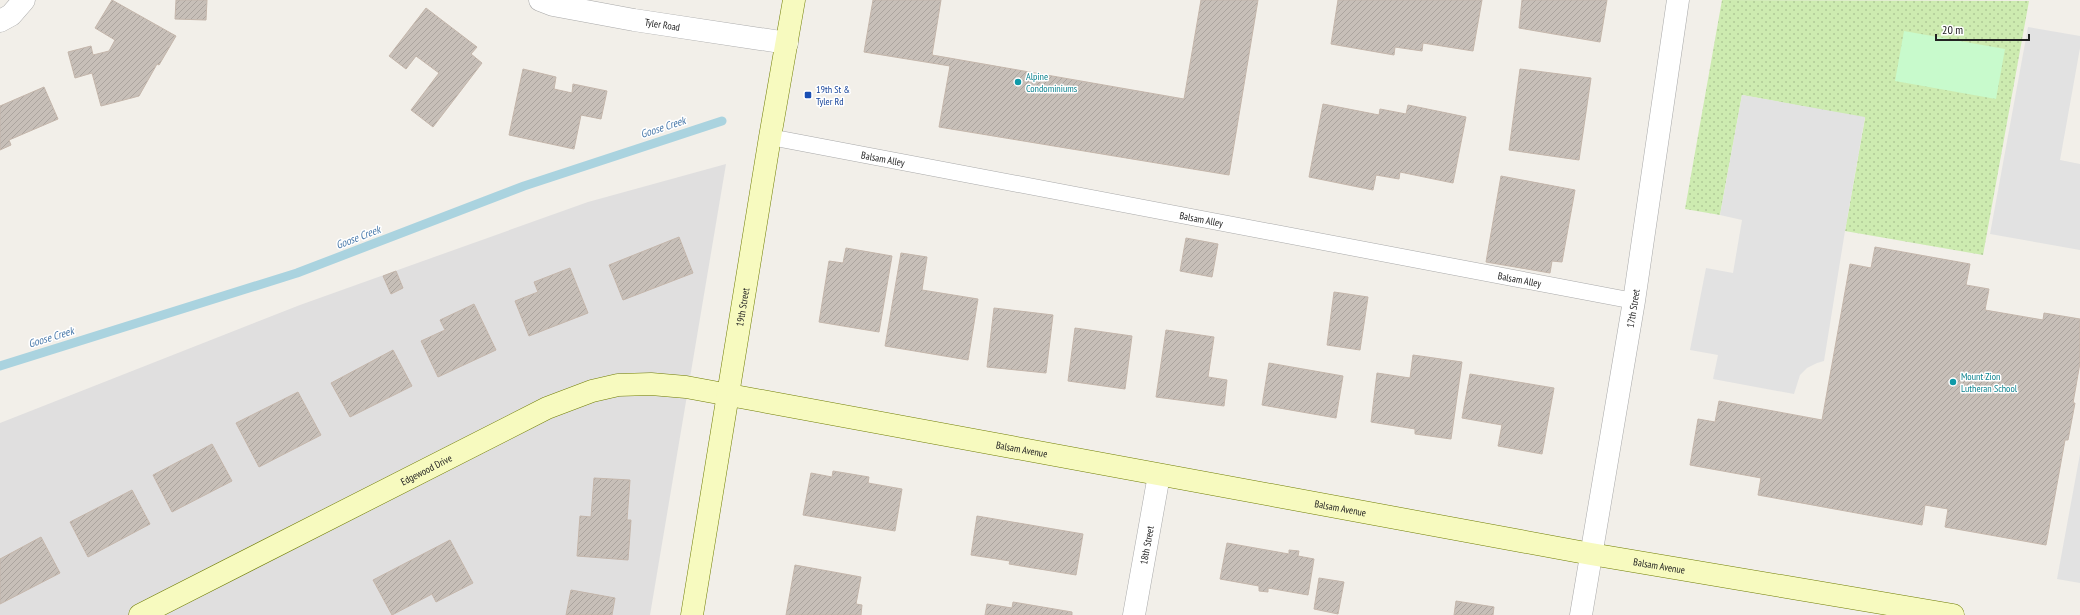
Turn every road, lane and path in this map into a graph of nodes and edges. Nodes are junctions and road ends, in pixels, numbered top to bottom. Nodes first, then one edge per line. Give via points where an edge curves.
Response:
1 (24, 0) edge
2 (540, 0) edge
3 (794, 0) edge
4 (1678, 0) edge
5 (0, 21) edge
6 (787, 43) junction
7 (770, 137) junction
8 (1634, 301) junction
9 (729, 394) junction
10 (1159, 476) junction
11 (1591, 554) junction
12 (1947, 614) edge
13 (140, 615) edge
14 (692, 615) edge
15 (1134, 615) edge
16 (1581, 615) edge

1 - 5 street via 11,15
2 - 6 street, Tyler Road via 553,5 634,20
3 - 6 street, 19th Street
4 - 8 street, 17th Street
6 - 7 street, 19th Street
7 - 8 lane, Balsam Alley
7 - 9 street, 19th Street
8 - 11 street, 17th Street
9 - 10 street, Balsam Avenue
9 - 13 street, Edgewood Drive via 651,384 618,385 592,391 547,408
9 - 14 street, 19th Street
10 - 11 street, Balsam Avenue
10 - 15 street, 18th Street
11 - 12 street, Balsam Avenue
11 - 16 street, 17th Street

